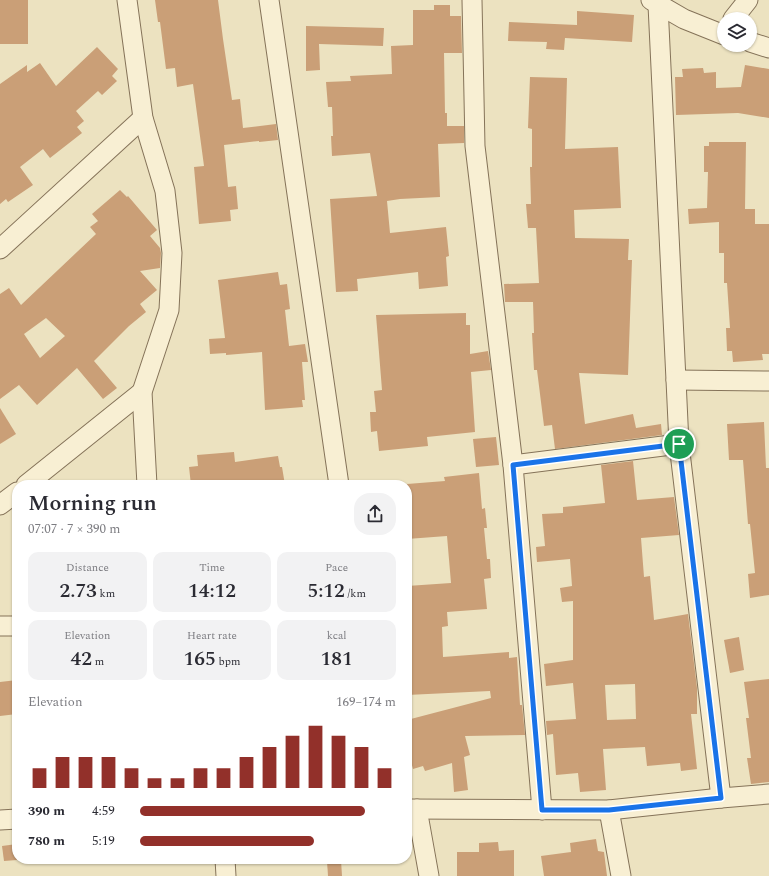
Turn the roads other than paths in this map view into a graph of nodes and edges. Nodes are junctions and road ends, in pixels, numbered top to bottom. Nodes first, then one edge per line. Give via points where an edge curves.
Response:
1 (127, 0) edge
2 (270, 0) edge
3 (472, 0) edge
4 (748, 0) edge
5 (654, 2) edge
6 (739, 12) edge
7 (717, 31) edge
8 (757, 44) edge
9 (769, 48) edge
10 (143, 118) junction
11 (0, 249) edge
12 (676, 380) junction
13 (769, 381) edge
14 (142, 392) junction
15 (679, 444) junction
16 (513, 465) junction
17 (32, 480) edge
18 (147, 480) edge
19 (338, 480) edge
20 (12, 496) edge
21 (0, 505) edge
22 (0, 626) edge
23 (12, 626) edge
24 (769, 794) edge
25 (721, 798) junction
26 (412, 809) edge
27 (542, 810) junction
28 (609, 810) junction
29 (12, 819) edge
30 (0, 820) edge
31 (225, 864) edge
32 (226, 876) edge
33 (429, 876) edge
34 (621, 876) edge

1 - 10 street
2 - 19 street
3 - 16 street via 475,146
4 - 6 street
5 - 7 street via 684,19
5 - 12 street
8 - 9 street
10 - 11 street
10 - 14 street via 165,191 172,253 169,310
12 - 13 street
12 - 15 street
14 - 17 street
14 - 18 street
15 - 16 street
15 - 25 street
16 - 27 street
20 - 21 street
22 - 23 street
24 - 25 street
25 - 28 street
26 - 27 street
26 - 33 street
27 - 28 street
28 - 34 street
29 - 30 street
31 - 32 street

